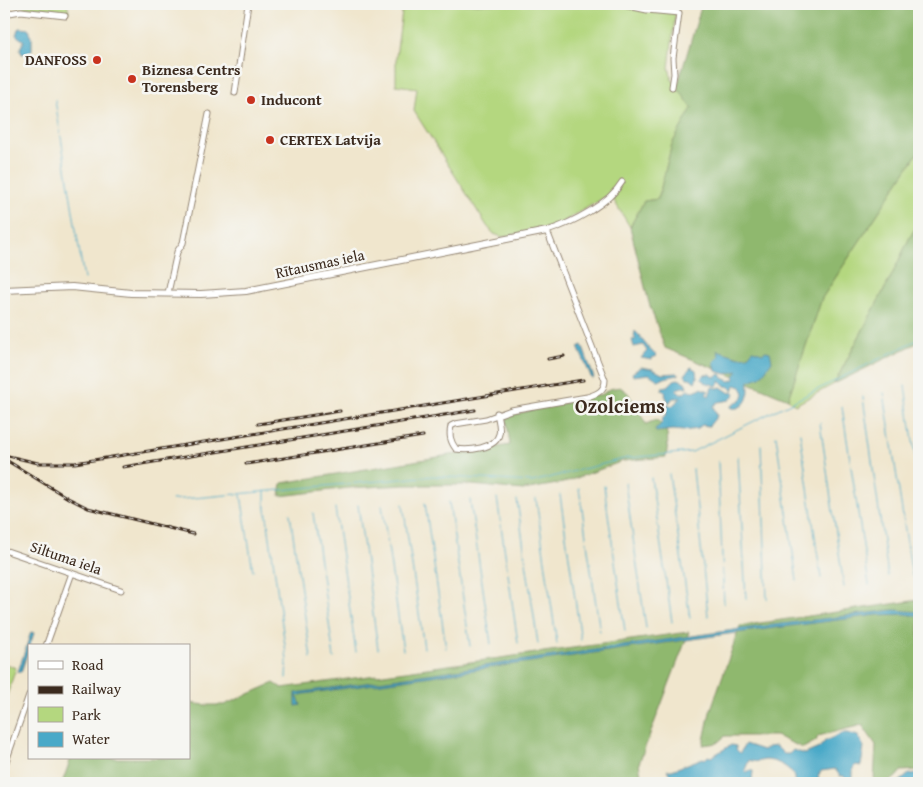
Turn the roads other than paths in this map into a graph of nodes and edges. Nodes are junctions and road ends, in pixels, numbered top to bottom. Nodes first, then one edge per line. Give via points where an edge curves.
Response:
1 (248, 4) edge
2 (618, 4) edge
3 (4, 14) edge
4 (65, 16) dead end
5 (672, 87) dead end
6 (235, 93) dead end
7 (209, 114) dead end
8 (622, 182) dead end
9 (547, 231) junction
10 (4, 290) edge
11 (168, 293) junction
12 (497, 413) junction
13 (4, 550) edge
14 (72, 573) junction
15 (121, 590) dead end
16 (47, 644) edge
17 (28, 697) edge
18 (4, 767) edge

1 - 6 street
2 - 5 street via 679,13
3 - 4 street via 20,12
7 - 11 street via 184,243 176,252
8 - 9 street, Rītausmas iela via 610,198
9 - 11 street, Rītausmas iela via 256,290
9 - 12 street via 605,386 599,393 587,397
10 - 11 street, Rītausmas iela via 72,287
12 - 12 street via 486,419 451,426 451,442 456,449 490,445 497,439 500,433
13 - 14 street, Siltuma iela
14 - 15 street, Siltuma iela
14 - 16 street
17 - 18 street

